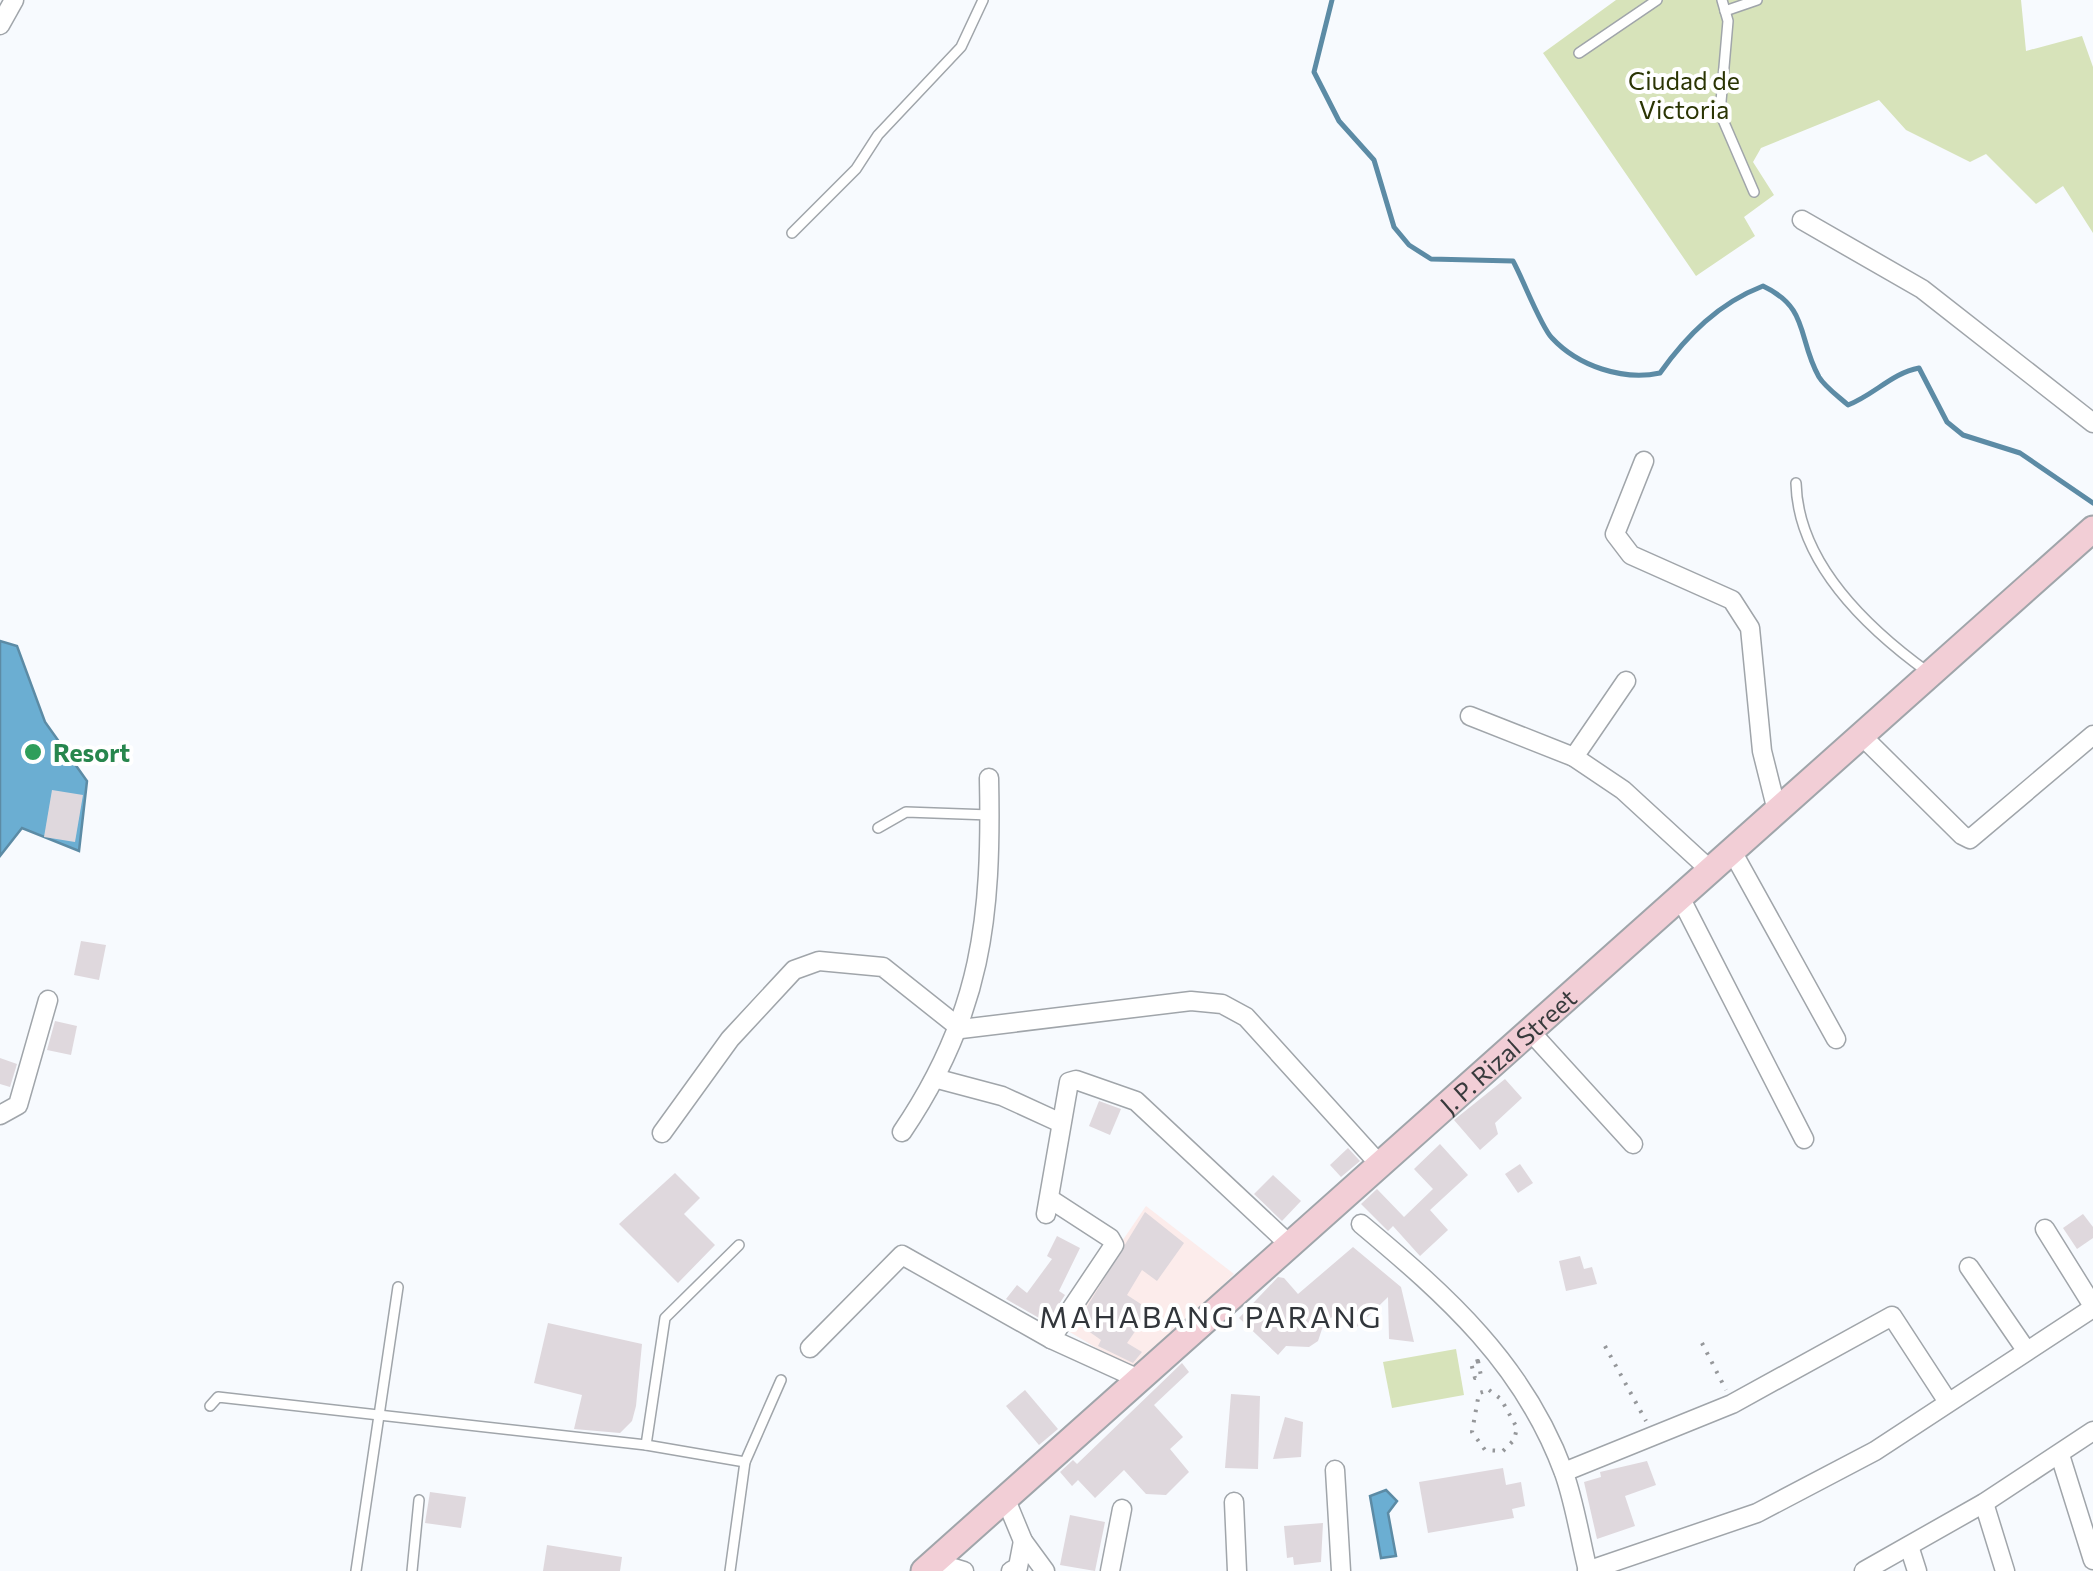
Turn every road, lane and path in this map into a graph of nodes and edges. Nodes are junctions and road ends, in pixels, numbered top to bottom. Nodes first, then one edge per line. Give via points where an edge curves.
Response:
1 (14, 0) edge
2 (984, 0) edge
3 (1657, 0) edge
4 (1722, 0) edge
5 (1757, 0) edge
6 (1726, 12) junction
7 (0, 25) edge
8 (1579, 53) dead end
9 (1754, 192) dead end
10 (1802, 220) dead end
11 (792, 232) dead end
12 (2093, 423) edge
13 (1644, 461) dead end
14 (1796, 483) dead end
15 (2090, 532) edge
16 (1932, 674) junction
17 (1626, 680) dead end
18 (1470, 716) dead end
19 (2093, 735) edge
20 (1862, 736) junction
21 (1574, 758) junction
22 (989, 778) dead end
23 (1777, 811) junction
24 (990, 815) junction
25 (878, 828) dead end
26 (1732, 851) junction
27 (1710, 869) junction
28 (1680, 897) junction
29 (48, 1000) dead end
30 (960, 1029) junction
31 (1530, 1031) junction
32 (1836, 1039) dead end
33 (938, 1079) junction
34 (0, 1115) edge
35 (1061, 1123) junction
36 (902, 1132) dead end
37 (662, 1133) dead end
38 (1804, 1140) dead end
39 (1633, 1144) dead end
40 (1381, 1166) junction
41 (1361, 1224) dead end
42 (2045, 1229) dead end
43 (738, 1246) dead end
44 (1291, 1246) junction
45 (1970, 1268) dead end
46 (398, 1287) dead end
47 (2093, 1307) edge
48 (1051, 1339) junction
49 (1702, 1343) dead end
50 (1606, 1346) dead end
51 (810, 1348) dead end
52 (2026, 1350) junction
53 (1461, 1364) dead end
54 (780, 1380) dead end
55 (1141, 1380) junction
56 (1482, 1391) junction
57 (1948, 1402) junction
58 (1732, 1404) junction
59 (210, 1406) dead end
60 (380, 1414) junction
61 (2093, 1431) edge
62 (1655, 1437) junction
63 (646, 1445) junction
64 (2060, 1455) junction
65 (745, 1462) junction
66 (1334, 1470) dead end
67 (1564, 1472) junction
68 (419, 1500) dead end
69 (1006, 1500) junction
70 (1234, 1502) dead end
71 (1984, 1503) junction
72 (1122, 1509) dead end
73 (1023, 1540) junction
74 (1909, 1546) junction
75 (2093, 1560) edge
76 (929, 1567) edge
77 (356, 1571) edge
78 (412, 1571) edge
79 (730, 1571) edge
80 (964, 1571) edge
81 (1011, 1571) edge
82 (1045, 1571) edge
83 (1110, 1571) edge
84 (1237, 1571) edge
85 (1341, 1571) edge
86 (1588, 1571) edge
87 (1864, 1571) edge
88 (1917, 1571) edge
89 (2006, 1571) edge

1 - 7 street
2 - 11 lane via 961,47
3 - 8 lane
4 - 6 lane
5 - 6 lane
6 - 9 lane via 1720,114
10 - 12 street via 1922,289
13 - 23 street via 1615,534 1631,555 1732,600 1742,611
14 - 16 lane via 1822,568 1855,610
15 - 16 main road, J. P. Rizal Street
16 - 20 main road, J. P. Rizal Street
17 - 21 street
18 - 21 street
19 - 20 street via 1970,839
20 - 23 main road, J. P. Rizal Street
21 - 27 street via 1623,790
22 - 24 street
23 - 26 main road, J. P. Rizal Street
24 - 25 lane via 906,812
24 - 30 street via 990,899
26 - 27 main road, J. P. Rizal Street
26 - 32 street
27 - 28 main road, J. P. Rizal Street
28 - 31 main road, J. P. Rizal Street
28 - 38 street
29 - 34 street via 18,1105
30 - 33 street
30 - 37 street via 883,967 818,962 794,970 730,1040
30 - 40 street via 1191,1000 1222,1004 1246,1017
31 - 39 street
31 - 40 main road, J. P. Rizal Street
33 - 35 street via 1002,1096
33 - 36 street
35 - 44 street via 1072,1080 1136,1101
35 - 48 street via 1048,1206 1114,1245
40 - 44 main road, J. P. Rizal Street
41 - 67 street via 1453,1302 1508,1366
42 - 47 street
43 - 63 lane via 665,1318
44 - 55 main road, J. P. Rizal Street
45 - 52 street
46 - 60 lane
47 - 52 street
48 - 51 street via 902,1255
48 - 55 street
49 - 58 path
50 - 62 path
52 - 57 street
53 - 56 path via 1478,1361
54 - 65 lane
55 - 69 main road, J. P. Rizal Street
56 - 56 path via 1501,1398 1514,1420 1514,1440 1503,1451 1484,1450 1474,1439
57 - 58 street via 1892,1316
57 - 86 street via 1875,1451 1757,1513
58 - 62 street
59 - 60 lane via 218,1397
60 - 63 lane
60 - 77 lane
61 - 64 street
62 - 67 street
63 - 65 lane
64 - 71 street
64 - 75 street
65 - 79 lane
66 - 85 street
67 - 86 street
68 - 78 lane
69 - 73 street
69 - 76 main road, J. P. Rizal Street
70 - 84 street
71 - 74 street
71 - 89 street
72 - 83 street
73 - 81 street via 1018,1567
73 - 82 street
74 - 87 street
74 - 88 street
76 - 80 street

